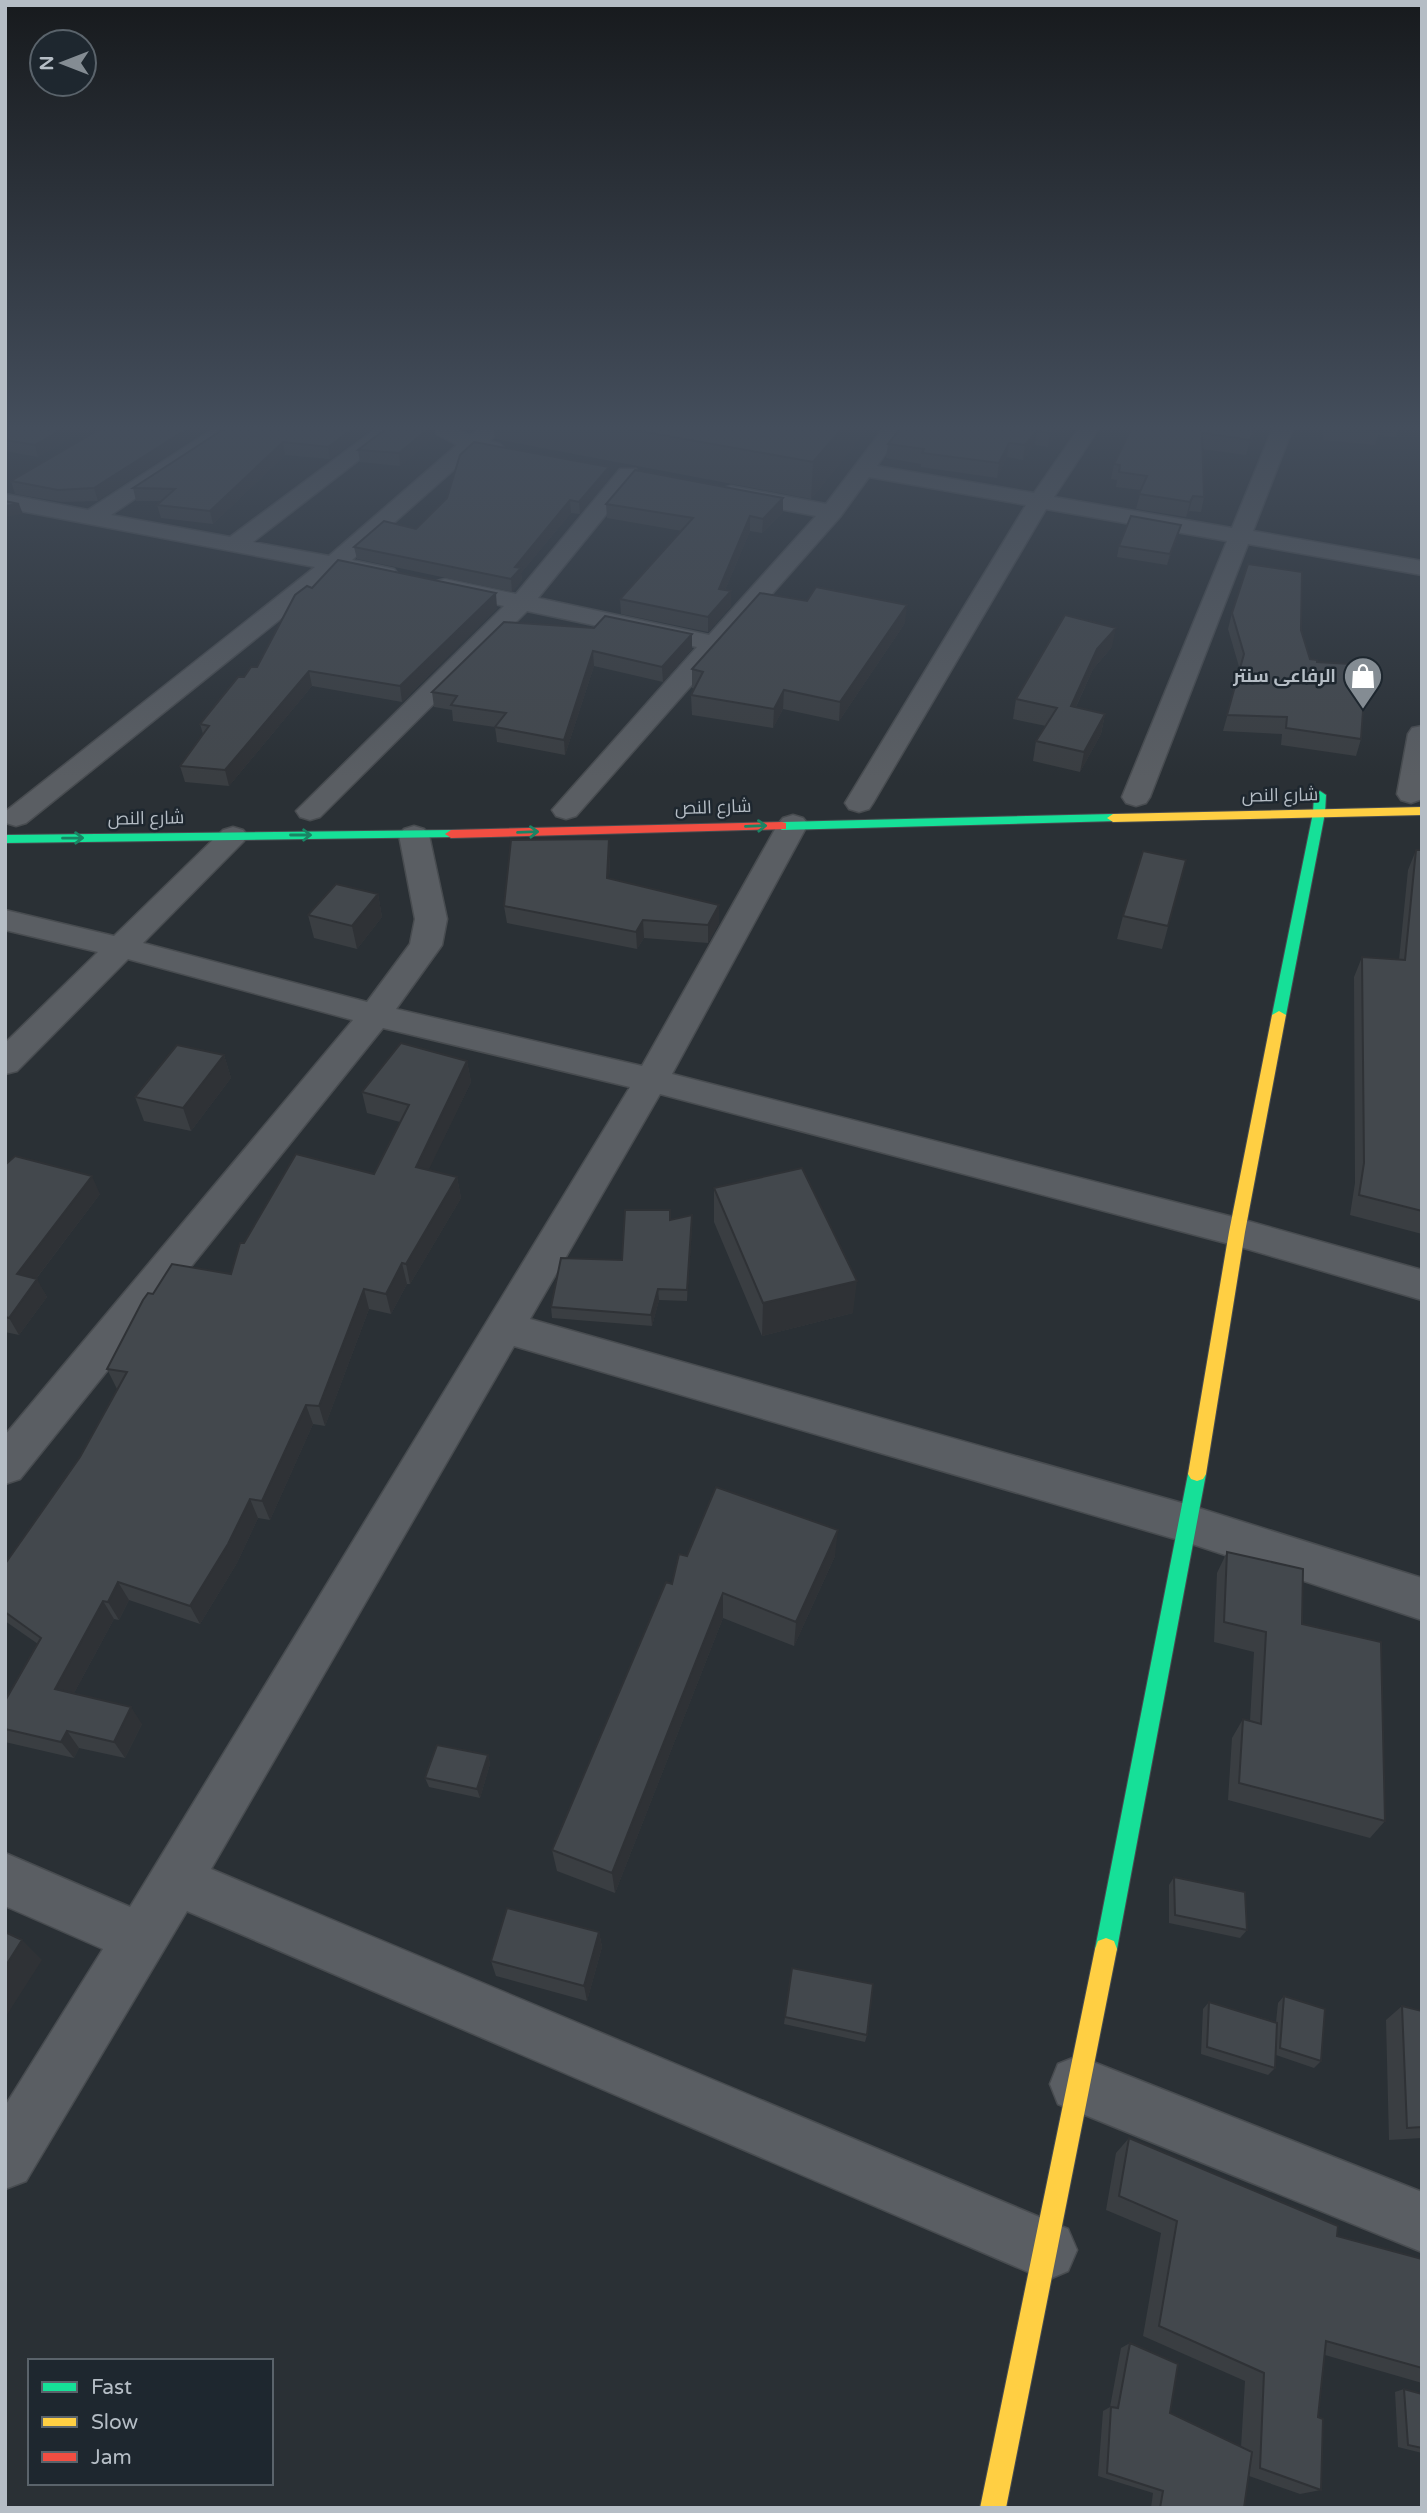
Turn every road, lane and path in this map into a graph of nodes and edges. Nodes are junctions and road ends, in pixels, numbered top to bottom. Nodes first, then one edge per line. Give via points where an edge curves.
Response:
1 (227, 542) edge
2 (359, 542) edge
3 (571, 542) edge
4 (804, 542) edge
5 (1016, 542) edge
6 (1235, 542) edge
7 (1268, 542) edge
8 (236, 544) joint
9 (334, 564) junction
10 (1422, 568) edge
11 (522, 601) junction
12 (713, 643) junction
13 (1422, 734) edge
14 (1320, 795) dead end
15 (1136, 797) dead end
16 (1413, 798) edge
17 (859, 803) dead end
18 (560, 810) joint
19 (594, 810) dead end
20 (304, 811) joint
21 (336, 811) dead end
22 (1319, 813) junction
23 (43, 816) dead end
24 (11, 817) edge
25 (793, 824) junction
26 (414, 835) junction
27 (233, 836) junction
28 (5, 839) edge
29 (5, 920) edge
30 (123, 948) junction
31 (375, 1015) junction
32 (5, 1063) edge
33 (651, 1080) junction
34 (1237, 1232) junction
35 (1422, 1285) edge
36 (502, 1327) junction
37 (5, 1466) edge
38 (1189, 1524) junction
39 (1422, 1599) edge
40 (5, 1879) edge
41 (176, 1880) junction
42 (140, 1938) junction
43 (1078, 2084) junction
44 (5, 2160) edge
45 (1422, 2222) edge
46 (1047, 2250) junction
47 (993, 2508) edge

1 - 8 street
2 - 9 street
3 - 11 street
4 - 12 street
5 - 17 street
6 - 15 street
7 - 10 street
8 - 9 street
9 - 11 street
9 - 24 street
11 - 12 street
11 - 20 street
12 - 18 street
13 - 16 street
14 - 22 main road
16 - 22 main road, شارع النص
18 - 19 main road
20 - 21 main road
22 - 25 main road, شارع النص
22 - 34 main road
23 - 24 main road
26 -> 25 main road, شارع النص
25 - 33 street
27 -> 26 main road, شارع النص
26 - 31 street via 431,919 429,932 426,945
28 -> 27 main road, شارع النص
27 - 30 street
29 - 30 street
30 - 31 street
30 - 32 street
31 - 33 street
31 - 37 street
33 - 34 street
33 - 36 street
34 - 35 street
34 - 38 main road
36 - 38 street
36 - 41 street
38 - 39 street
38 - 43 main road
40 - 42 street
41 - 42 street
41 - 46 street
42 - 44 street
43 - 45 street
43 - 46 main road
46 - 47 main road

